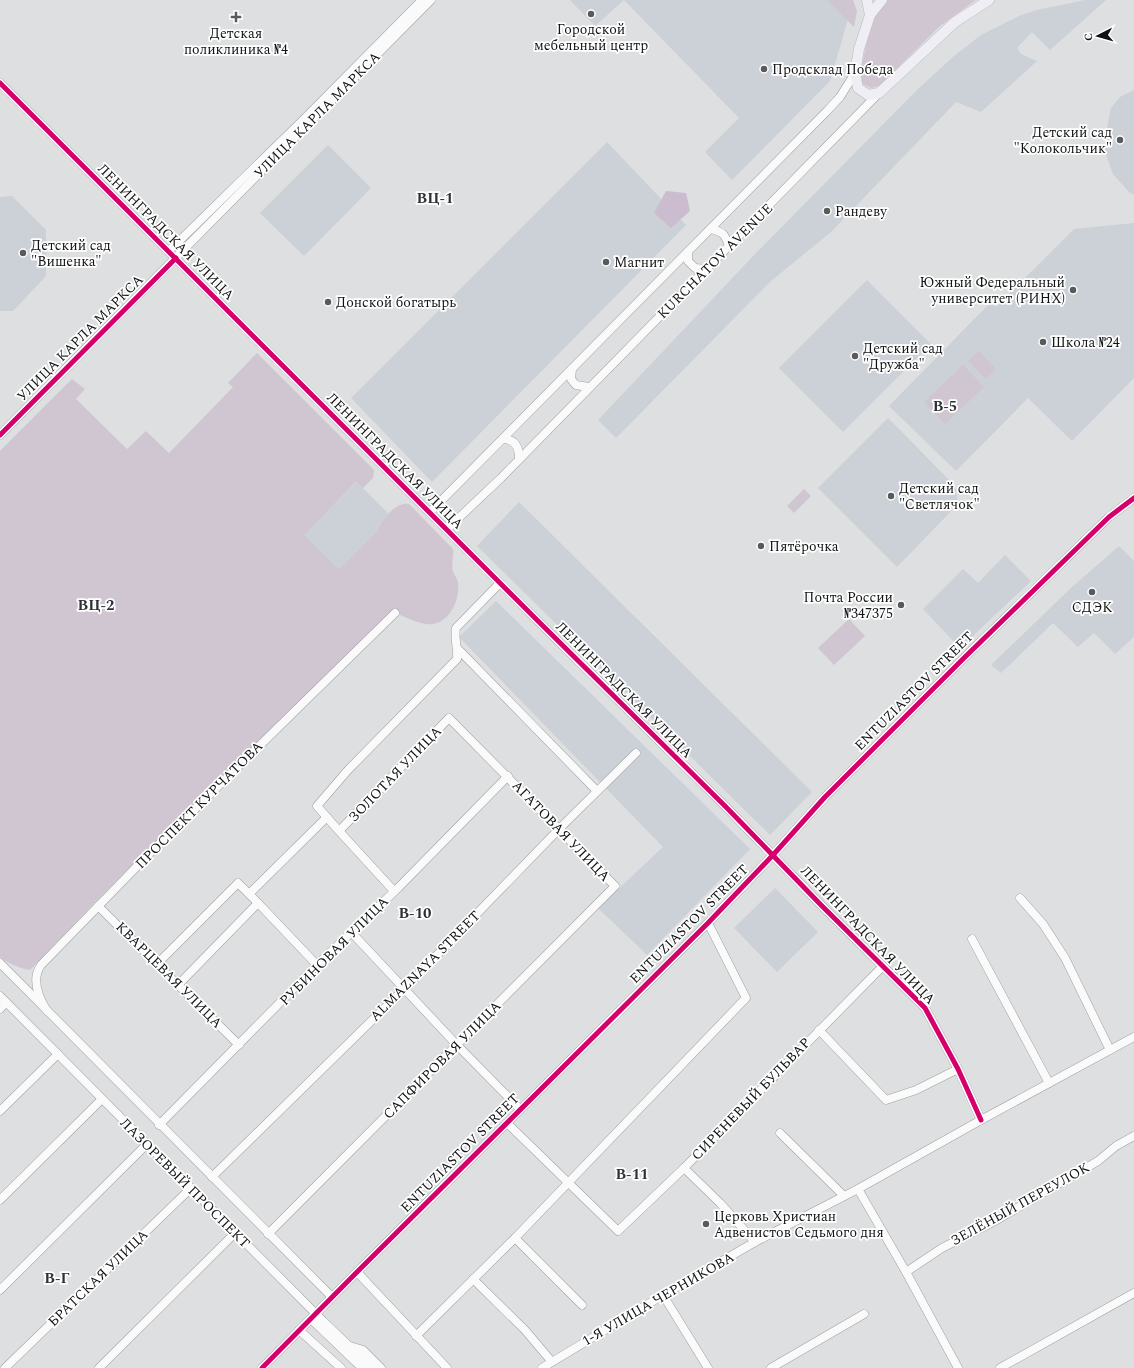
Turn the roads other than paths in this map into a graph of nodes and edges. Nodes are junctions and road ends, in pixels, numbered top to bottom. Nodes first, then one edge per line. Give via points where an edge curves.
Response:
1 (422, 0) edge
2 (431, 0) edge
3 (867, 0) edge
4 (882, 0) edge
5 (988, 0) edge
6 (870, 15) junction
7 (855, 72) junction
8 (0, 83) edge
9 (879, 93) junction
10 (711, 229) junction
11 (729, 246) junction
12 (169, 251) junction
13 (688, 252) junction
14 (176, 258) junction
15 (707, 269) junction
16 (572, 369) junction
17 (589, 387) junction
18 (0, 435) edge
19 (503, 439) junction
20 (519, 458) junction
21 (1134, 498) edge
22 (1134, 504) edge
23 (430, 512) junction
24 (448, 528) junction
25 (500, 583) junction
26 (395, 613) dead end
27 (458, 649) junction
28 (636, 753) dead end
29 (508, 776) junction
30 (597, 791) junction
31 (327, 817) junction
32 (559, 829) junction
33 (339, 831) junction
34 (775, 855) junction
35 (616, 886) joint
36 (394, 891) junction
37 (249, 894) junction
38 (1020, 898) dead end
39 (258, 902) junction
40 (98, 906) junction
41 (708, 923) junction
42 (352, 933) junction
43 (972, 938) dead end
44 (0, 964) edge
45 (157, 964) junction
46 (317, 965) junction
47 (883, 966) junction
48 (178, 985) junction
49 (404, 988) junction
50 (0, 996) edge
51 (6, 1002) junction
52 (0, 1009) edge
53 (47, 1011) junction
54 (819, 1030) junction
55 (1134, 1037) edge
56 (456, 1044) junction
57 (239, 1045) junction
58 (1110, 1050) junction
59 (58, 1054) junction
60 (958, 1069) junction
61 (1049, 1083) junction
62 (102, 1098) junction
63 (520, 1109) junction
64 (0, 1111) edge
65 (981, 1120) junction
66 (507, 1123) junction
67 (159, 1125) junction
68 (780, 1133) dead end
69 (1134, 1136) edge
70 (147, 1144) junction
71 (684, 1168) junction
72 (212, 1177) junction
73 (568, 1182) junction
74 (191, 1188) junction
75 (858, 1189) junction
76 (844, 1196) junction
77 (0, 1200) edge
78 (235, 1233) junction
79 (268, 1234) junction
80 (515, 1238) junction
81 (755, 1242) junction
82 (357, 1272) junction
83 (906, 1272) junction
84 (473, 1279) junction
85 (0, 1290) edge
86 (1134, 1293) edge
87 (663, 1295) junction
88 (332, 1297) junction
89 (582, 1305) dead end
90 (864, 1314) dead end
91 (313, 1316) junction
92 (300, 1330) junction
93 (416, 1336) junction
94 (348, 1345) junction
95 (552, 1362) junction
96 (5, 1368) edge
97 (99, 1368) edge
98 (262, 1368) edge
99 (341, 1368) edge
100 (362, 1368) edge
101 (372, 1368) edge
102 (381, 1368) edge
103 (447, 1368) edge
104 (542, 1368) edge
105 (708, 1368) edge
106 (771, 1368) edge
107 (958, 1368) edge
108 (1000, 1368) edge

1 - 12 street, УЛИЦА КАРЛА МАРКСА
2 - 14 street, УЛИЦА КАРЛА МАРКСА
3 - 6 main road
4 - 6 main road, KURCHATOV AVENUE
5 - 9 main road, KURCHATOV AVENUE via 955,22
6 - 7 main road, KURCHATOV AVENUE
7 - 9 main road via 858,88 868,94
7 - 10 street, KURCHATOV AVENUE via 840,97
8 - 12 street, ЛЕНИНГРАДСКАЯ УЛИЦА
9 - 11 street, KURCHATOV AVENUE
10 - 11 street via 721,231
10 - 13 street, KURCHATOV AVENUE
11 - 15 street, KURCHATOV AVENUE
12 - 14 street, ЛЕНИНГРАДСКАЯ УЛИЦА
13 - 15 street via 688,261 695,268
13 - 16 street, KURCHATOV AVENUE
14 - 18 street, УЛИЦА КАРЛА МАРКСА
14 - 23 street, ЛЕНИНГРАДСКАЯ УЛИЦА
15 - 17 street, KURCHATOV AVENUE
16 - 17 street via 571,379 576,385
16 - 19 street, KURCHATOV AVENUE
17 - 20 street, KURCHATOV AVENUE
19 - 20 street via 516,444
19 - 23 street, KURCHATOV AVENUE
20 - 24 street, KURCHATOV AVENUE
21 - 34 street, ENTUZIASTOV STREET via 1109,516 1005,617 825,797
22 - 34 street via 1114,517
23 - 24 street, ЛЕНИНГРАДСКАЯ УЛИЦА
24 - 25 street, ЛЕНИНГРАДСКАЯ УЛИЦА
24 - 34 street
25 - 27 street via 456,628 455,642
25 - 34 street, ЛЕНИНГРАДСКАЯ УЛИЦА
26 - 40 street, ПРОСПЕКТ КУРЧАТОВА
27 - 30 street
27 - 31 street, ЗОЛОТАЯ УЛИЦА via 457,659 348,770 317,806
28 - 30 street, ALMAZNAYA STREET
29 - 32 street, АГАТОВАЯ УЛИЦА
29 - 33 street, ЗОЛОТАЯ УЛИЦА via 450,718
29 - 36 street, РУБИНОВАЯ УЛИЦА
30 - 32 street, ALMAZNAYA STREET
31 - 33 street, ЗОЛОТАЯ УЛИЦА
31 - 37 street
32 - 35 street, АГАТОВАЯ УЛИЦА
32 - 49 street, ALMAZNAYA STREET
33 - 36 street
34 - 41 street, ENTUZIASTOV STREET
34 - 47 street, ЛЕНИНГРАДСКАЯ УЛИЦА
35 - 56 street, САПФИРОВАЯ УЛИЦА
36 - 42 street, РУБИНОВАЯ УЛИЦА
37 - 39 street
37 - 45 street via 238,883
38 - 58 street via 1043,924 1065,958
39 - 46 street
39 - 48 street
40 - 45 street, КВАРЦЕВАЯ УЛИЦА
40 - 53 street, ПРОСПЕКТ КУРЧАТОВА via 38,970 38,988
41 - 63 street, ENTUZIASTOV STREET
41 - 73 street, ENTUZIASTOV STREET via 746,998
42 - 46 street, РУБИНОВАЯ УЛИЦА
42 - 49 street
43 - 61 street
44 - 53 street, ЛАЗОРЕВЫЙ ПРОСПЕКТ
45 - 48 street, КВАРЦЕВАЯ УЛИЦА
46 - 57 street, РУБИНОВАЯ УЛИЦА
47 - 54 street, СИРЕНЕВЫЙ БУЛЬВАР
47 - 60 street, ЛЕНИНГРАДСКАЯ УЛИЦА via 925,1008
48 - 57 street, КВАРЦЕВАЯ УЛИЦА
49 - 56 street
49 - 72 street, ALMAZNAYA STREET
50 - 51 street, ЛАЗОРЕВЫЙ ПРОСПЕКТ
51 - 52 street
51 - 59 street, ЛАЗОРЕВЫЙ ПРОСПЕКТ
53 - 67 street, ЛАЗОРЕВЫЙ ПРОСПЕКТ
54 - 60 street via 886,1100 916,1090
54 - 71 street, СИРЕНЕВЫЙ БУЛЬВАР
55 - 58 street, 1-Я УЛИЦА ЧЕРНИКОВА
56 - 63 street
56 - 79 street, САПФИРОВАЯ УЛИЦА
57 - 67 street, РУБИНОВАЯ УЛИЦА
58 - 61 street, 1-Я УЛИЦА ЧЕРНИКОВА
59 - 62 street, ЛАЗОРЕВЫЙ ПРОСПЕКТ
59 - 64 street
60 - 65 street, ЛЕНИНГРАДСКАЯ УЛИЦА
61 - 65 street, 1-Я УЛИЦА ЧЕРНИКОВА
62 - 70 street, ЛАЗОРЕВЫЙ ПРОСПЕКТ
62 - 77 street
63 - 66 street, ENTUZIASTOV STREET
65 - 75 street, 1-Я УЛИЦА ЧЕРНИКОВА
66 - 73 street
66 - 82 street, ENTUZIASTOV STREET
67 - 72 street, ЛАЗОРЕВЫЙ ПРОСПЕКТ
68 - 76 street
69 - 83 street, ЗЕЛЁНЫЙ ПЕРЕУЛОК via 1098,1161 993,1222 942,1248
70 - 74 street, ЛАЗОРЕВЫЙ ПРОСПЕКТ
70 - 85 street
71 - 73 street, СИРЕНЕВЫЙ БУЛЬВАР via 618,1231
71 - 81 street
72 - 79 street, ЛАЗОРЕВЫЙ ПРОСПЕКТ
73 - 80 street, ENTUZIASTOV STREET
74 - 78 street, ЛАЗОРЕВЫЙ ПРОСПЕКТ
74 - 96 street, БРАТСКАЯ УЛИЦА
75 - 76 street, 1-Я УЛИЦА ЧЕРНИКОВА
75 - 83 street
76 - 81 street, 1-Я УЛИЦА ЧЕРНИКОВА
78 - 91 street, ЛАЗОРЕВЫЙ ПРОСПЕКТ
78 - 97 street
79 - 88 street, ЛАЗОРЕВЫЙ ПРОСПЕКТ
80 - 84 street, ENTUZIASTOV STREET
80 - 89 street
81 - 87 street, 1-Я УЛИЦА ЧЕРНИКОВА
82 - 88 street, ENTUZIASTOV STREET
82 - 93 street
83 - 107 street
84 - 93 street, ENTUZIASTOV STREET
84 - 95 street via 525,1330
86 - 108 street
87 - 95 street, 1-Я УЛИЦА ЧЕРНИКОВА
87 - 105 street
88 - 91 street, ENTUZIASTOV STREET
90 - 106 street
91 - 92 street, ENTUZIASTOV STREET
91 - 94 street, ЛАЗОРЕВЫЙ ПРОСПЕКТ
91 - 100 street, ЛАЗОРЕВЫЙ ПРОСПЕКТ
92 - 98 street, ENTUZIASTOV STREET
92 - 99 street
93 - 103 street
94 - 101 street, ЛАЗОРЕВЫЙ ПРОСПЕКТ
94 - 102 street via 363,1350
95 - 104 street, 1-Я УЛИЦА ЧЕРНИКОВА

